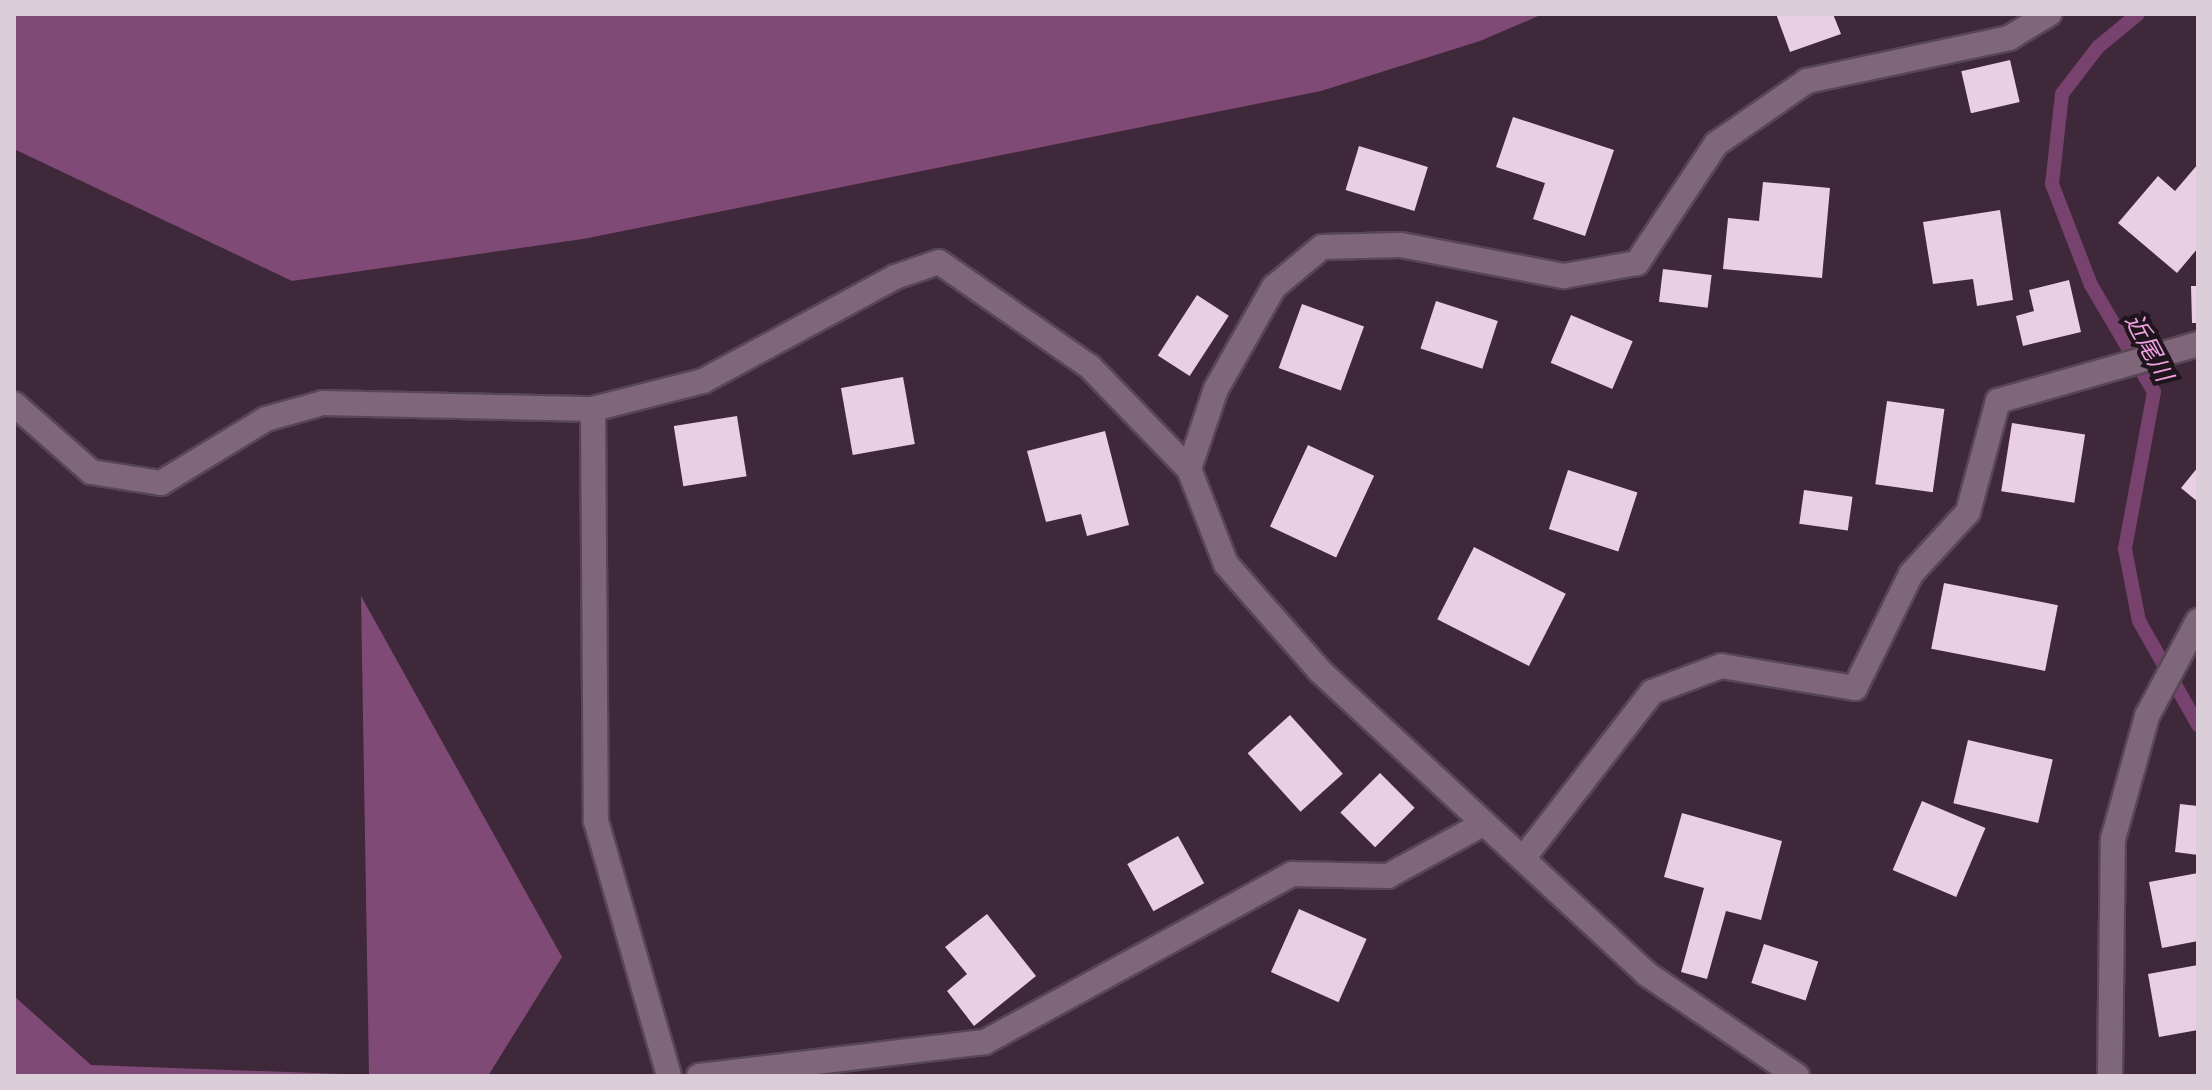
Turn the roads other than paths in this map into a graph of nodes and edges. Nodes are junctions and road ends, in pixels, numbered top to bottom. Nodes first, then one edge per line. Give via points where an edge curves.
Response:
1 (2049, 14) edge
2 (2198, 344) edge
3 (14, 404) edge
4 (593, 409) junction
5 (1189, 469) junction
6 (2198, 621) edge
7 (1481, 825) junction
8 (1525, 856) junction
9 (669, 1076) edge
10 (699, 1076) edge
11 (1797, 1076) edge
12 (2110, 1076) edge

1 - 5 street via 2009,38 1807,81 1716,144 1637,263 1564,276 1401,245 1322,247 1274,287 1216,389
2 - 8 street via 1998,401 1968,512 1911,574 1855,688 1721,666 1652,692
3 - 4 street via 91,472 161,483 266,419 323,403
4 - 5 street via 703,381 895,277 939,262 1090,367
4 - 9 street via 596,821
5 - 7 street via 1226,564 1320,671
6 - 12 street via 2147,716 2113,839
7 - 8 street
7 - 10 street via 1388,876 1292,874 985,1042
8 - 11 street via 1647,974

